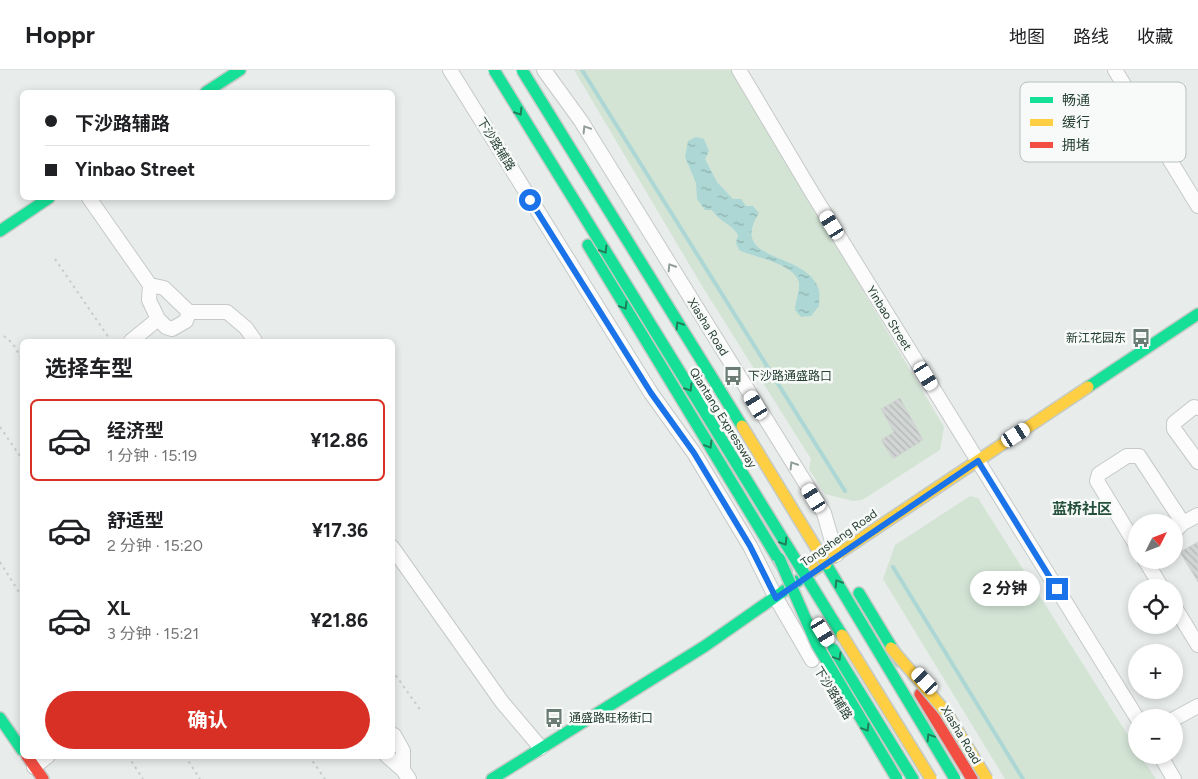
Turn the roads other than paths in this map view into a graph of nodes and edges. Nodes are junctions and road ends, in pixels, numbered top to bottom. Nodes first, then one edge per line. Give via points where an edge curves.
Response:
1 (240, 70) edge
2 (450, 70) edge
3 (481, 70) edge
4 (494, 70) edge
5 (522, 70) edge
6 (530, 70) edge
7 (544, 70) edge
8 (739, 70) edge
9 (1115, 70) edge
10 (1122, 82) edge
11 (209, 90) edge
12 (1171, 162) edge
13 (553, 188) dead end
14 (46, 200) edge
15 (90, 200) edge
16 (1198, 206) edge
17 (0, 231) edge
18 (584, 239) dead end
19 (150, 285) junction
20 (189, 312) junction
21 (1198, 314) edge
22 (158, 319) junction
23 (134, 339) edge
24 (254, 339) edge
25 (1198, 408) edge
26 (978, 461) junction
27 (1198, 462) edge
28 (746, 480) junction
29 (804, 506) dead end
30 (1171, 514) edge
31 (1198, 515) edge
32 (815, 522) dead end
33 (1183, 524) edge
34 (1128, 532) edge
35 (395, 551) edge
36 (838, 559) junction
37 (850, 579) dead end
38 (794, 585) junction
39 (776, 598) junction
40 (848, 599) junction
41 (1183, 621) edge
42 (889, 642) junction
43 (1198, 646) edge
44 (1198, 706) edge
45 (1131, 709) edge
46 (1183, 714) edge
47 (0, 718) edge
48 (395, 737) edge
49 (20, 747) edge
50 (542, 748) junction
51 (391, 759) edge
52 (31, 761) edge
53 (1165, 764) edge
54 (406, 775) edge
55 (43, 779) edge
56 (492, 779) edge
57 (887, 779) edge
58 (897, 779) edge
59 (913, 779) edge
60 (931, 779) edge
61 (955, 779) edge
62 (972, 779) edge
63 (987, 779) edge
64 (997, 779) edge
65 (1174, 779) edge

1 - 11 main road
2 - 39 street, 下沙路辅路 via 641,377 694,453 750,546
3 - 13 main road
4 -> 28 main road, Qiantang Expressway, bridge
40 -> 5 main road, Qiantang Expressway, bridge
6 - 29 main road, Xiasha Road
36 -> 7 street via 824,513 581,121
8 - 26 street, Yinbao Street
9 - 10 street
12 - 16 street
14 - 17 main road
15 - 19 street
18 -> 38 main road
19 - 20 street via 164,288
19 - 22 street via 149,300
20 - 22 street via 186,321 172,329
20 - 24 street via 227,312
21 - 26 main road, Tongsheng Road
22 - 23 street
25 - 27 street via 1194,406 1174,423 1174,429
26 - 36 main road, Tongsheng Road
26 - 45 street, Yinbao Street
28 -> 58 main road, bridge via 817,645
28 -> 60 main road, Qiantang Expressway, bridge
30 - 34 street via 1139,456 1127,456 1099,474 1097,481
31 - 33 street
32 - 36 main road
35 - 50 street via 502,702
36 - 38 main road, Tongsheng Road
37 - 42 main road, Xiasha Road
38 - 39 main road, Tongsheng Road
38 -> 59 main road
39 - 50 main road, Tongsheng Road
39 - 57 street, 下沙路辅路
61 -> 40 main road, Qiantang Expressway, bridge
40 - 63 main road, bridge via 946,712
41 - 43 street
42 - 62 main road, Xiasha Road
42 - 64 street via 955,714
44 - 46 street
47 - 49 main road
48 - 54 street via 403,751
50 - 56 main road, Tongsheng Road
51 - 54 street
52 - 55 main road
53 - 65 street

